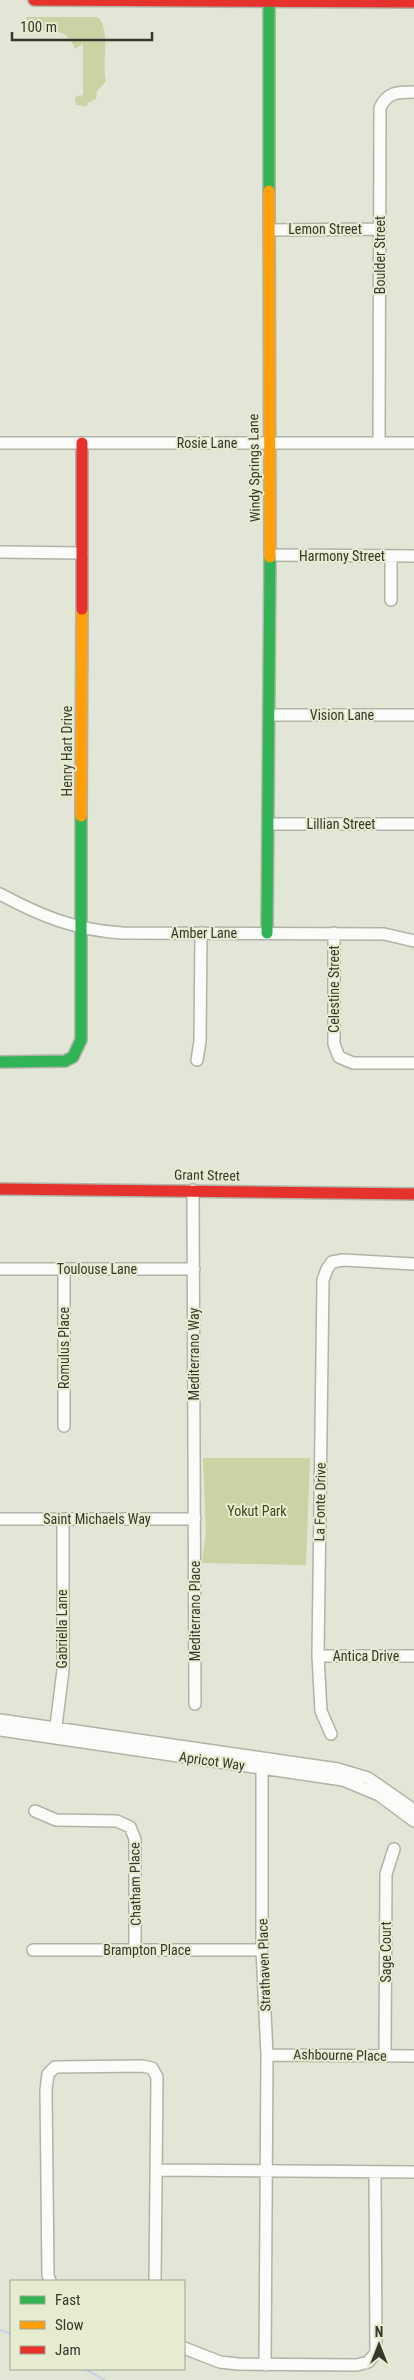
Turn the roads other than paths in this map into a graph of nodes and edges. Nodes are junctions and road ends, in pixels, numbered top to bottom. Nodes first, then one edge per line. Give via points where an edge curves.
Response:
1 (34, 0) edge
2 (269, 2) junction
3 (414, 2) edge
4 (414, 92) edge
5 (380, 229) junction
6 (270, 230) junction
7 (0, 442) edge
8 (82, 443) junction
9 (268, 443) junction
10 (379, 443) junction
11 (414, 443) edge
12 (0, 552) edge
13 (82, 553) junction
14 (270, 555) junction
15 (391, 556) junction
16 (414, 556) edge
17 (391, 600) dead end
18 (270, 714) junction
19 (414, 715) edge
20 (269, 824) junction
21 (414, 824) edge
22 (0, 894) edge
23 (82, 928) junction
24 (201, 933) junction
25 (267, 933) junction
26 (334, 933) junction
27 (414, 941) edge
28 (197, 1060) dead end
29 (0, 1062) edge
30 (414, 1063) edge
31 (0, 1189) edge
32 (193, 1190) junction
33 (414, 1194) edge
34 (414, 1264) edge
35 (0, 1269) edge
36 (64, 1269) junction
37 (194, 1269) junction
38 (64, 1426) dead end
39 (0, 1519) edge
40 (63, 1519) junction
41 (195, 1519) junction
42 (318, 1656) junction
43 (414, 1656) edge
44 (196, 1704) dead end
45 (0, 1720) edge
46 (0, 1730) edge
47 (55, 1733) junction
48 (331, 1734) dead end
49 (262, 1764) junction
50 (414, 1810) edge
51 (35, 1811) dead end
52 (414, 1821) edge
53 (394, 1849) dead end
54 (33, 1950) dead end
55 (135, 1950) junction
56 (262, 1950) junction
57 (267, 2054) junction
58 (385, 2056) junction
59 (414, 2056) edge
60 (156, 2170) junction
61 (265, 2170) junction
62 (375, 2172) junction
63 (414, 2172) edge
64 (50, 2280) edge
65 (155, 2280) edge
66 (185, 2348) edge
67 (265, 2365) junction

1 - 2 street
2 - 3 street
2 - 6 street, Windy Springs Lane
4 - 5 street, Boulder Street via 393,93 384,98 380,108
5 - 6 street, Lemon Street
5 - 10 street, Boulder Street
6 - 9 street, Windy Springs Lane
7 - 8 street, Rosie Lane
8 - 9 street, Rosie Lane
8 - 13 street, Henry Hart Drive
9 - 10 street, Rosie Lane
9 - 14 street, Windy Springs Lane
10 - 11 street, Rosie Lane
12 - 13 street
13 - 23 street, Henry Hart Drive
14 - 15 street, Harmony Street
14 - 18 street, Windy Springs Lane
15 - 16 street, Harmony Street
15 - 17 street
18 - 19 street, Vision Lane
18 - 20 street, Windy Springs Lane
20 - 21 street, Lillian Street
20 - 25 street, Windy Springs Lane
22 - 23 street, Amber Lane via 42,916
23 - 24 street, Amber Lane via 116,932
23 - 29 street, Henry Hart Drive via 81,1040 73,1057 58,1063
24 - 25 street, Amber Lane
24 - 28 street
25 - 26 street, Amber Lane
26 - 27 street, Amber Lane via 384,934
26 - 30 street, Celestine Street via 334,1044 339,1056 353,1063
31 - 32 street, Grant Street
32 - 33 street, Grant Street
32 - 37 street, Mediterrano Way
34 - 42 street, La Fonte Drive via 343,1260 332,1262 323,1280
35 - 36 street, Toulouse Lane
36 - 37 street, Toulouse Lane
36 - 38 street, Romulus Place
37 - 41 street, Mediterrano Way
39 - 40 street, Saint Michaels Way
40 - 41 street, Saint Michaels Way
40 - 47 street, Gabriella Lane via 63,1670
41 - 44 street, Mediterrano Place
42 - 43 street, Antica Drive
42 - 48 street, La Fonte Drive via 321,1710
45 - 47 street, Apricot Way
46 - 47 street, Apricot Way
47 - 49 street, Apricot Way
49 - 50 street, Apricot Way via 353,1773 368,1778
49 - 52 street, Apricot Way via 351,1783 379,1795
49 - 56 street, Strathaven Place
51 - 55 street, Chatham Place via 56,1820 117,1821 130,1827 135,1838
53 - 58 street, Sage Court via 386,1874
54 - 55 street, Brampton Place
55 - 56 street, Brampton Place
56 - 57 street, Strathaven Place
57 - 58 street, Ashbourne Place
57 - 61 street, Strathaven Place
58 - 59 street, Ashbourne Place
60 - 61 street
60 - 64 street via 157,2077 152,2068 55,2067 48,2074
60 - 65 street
61 - 62 street
61 - 67 street, Strathaven Place
62 - 63 street
62 - 67 street via 376,2353 368,2362 357,2365
66 - 67 street via 220,2362

